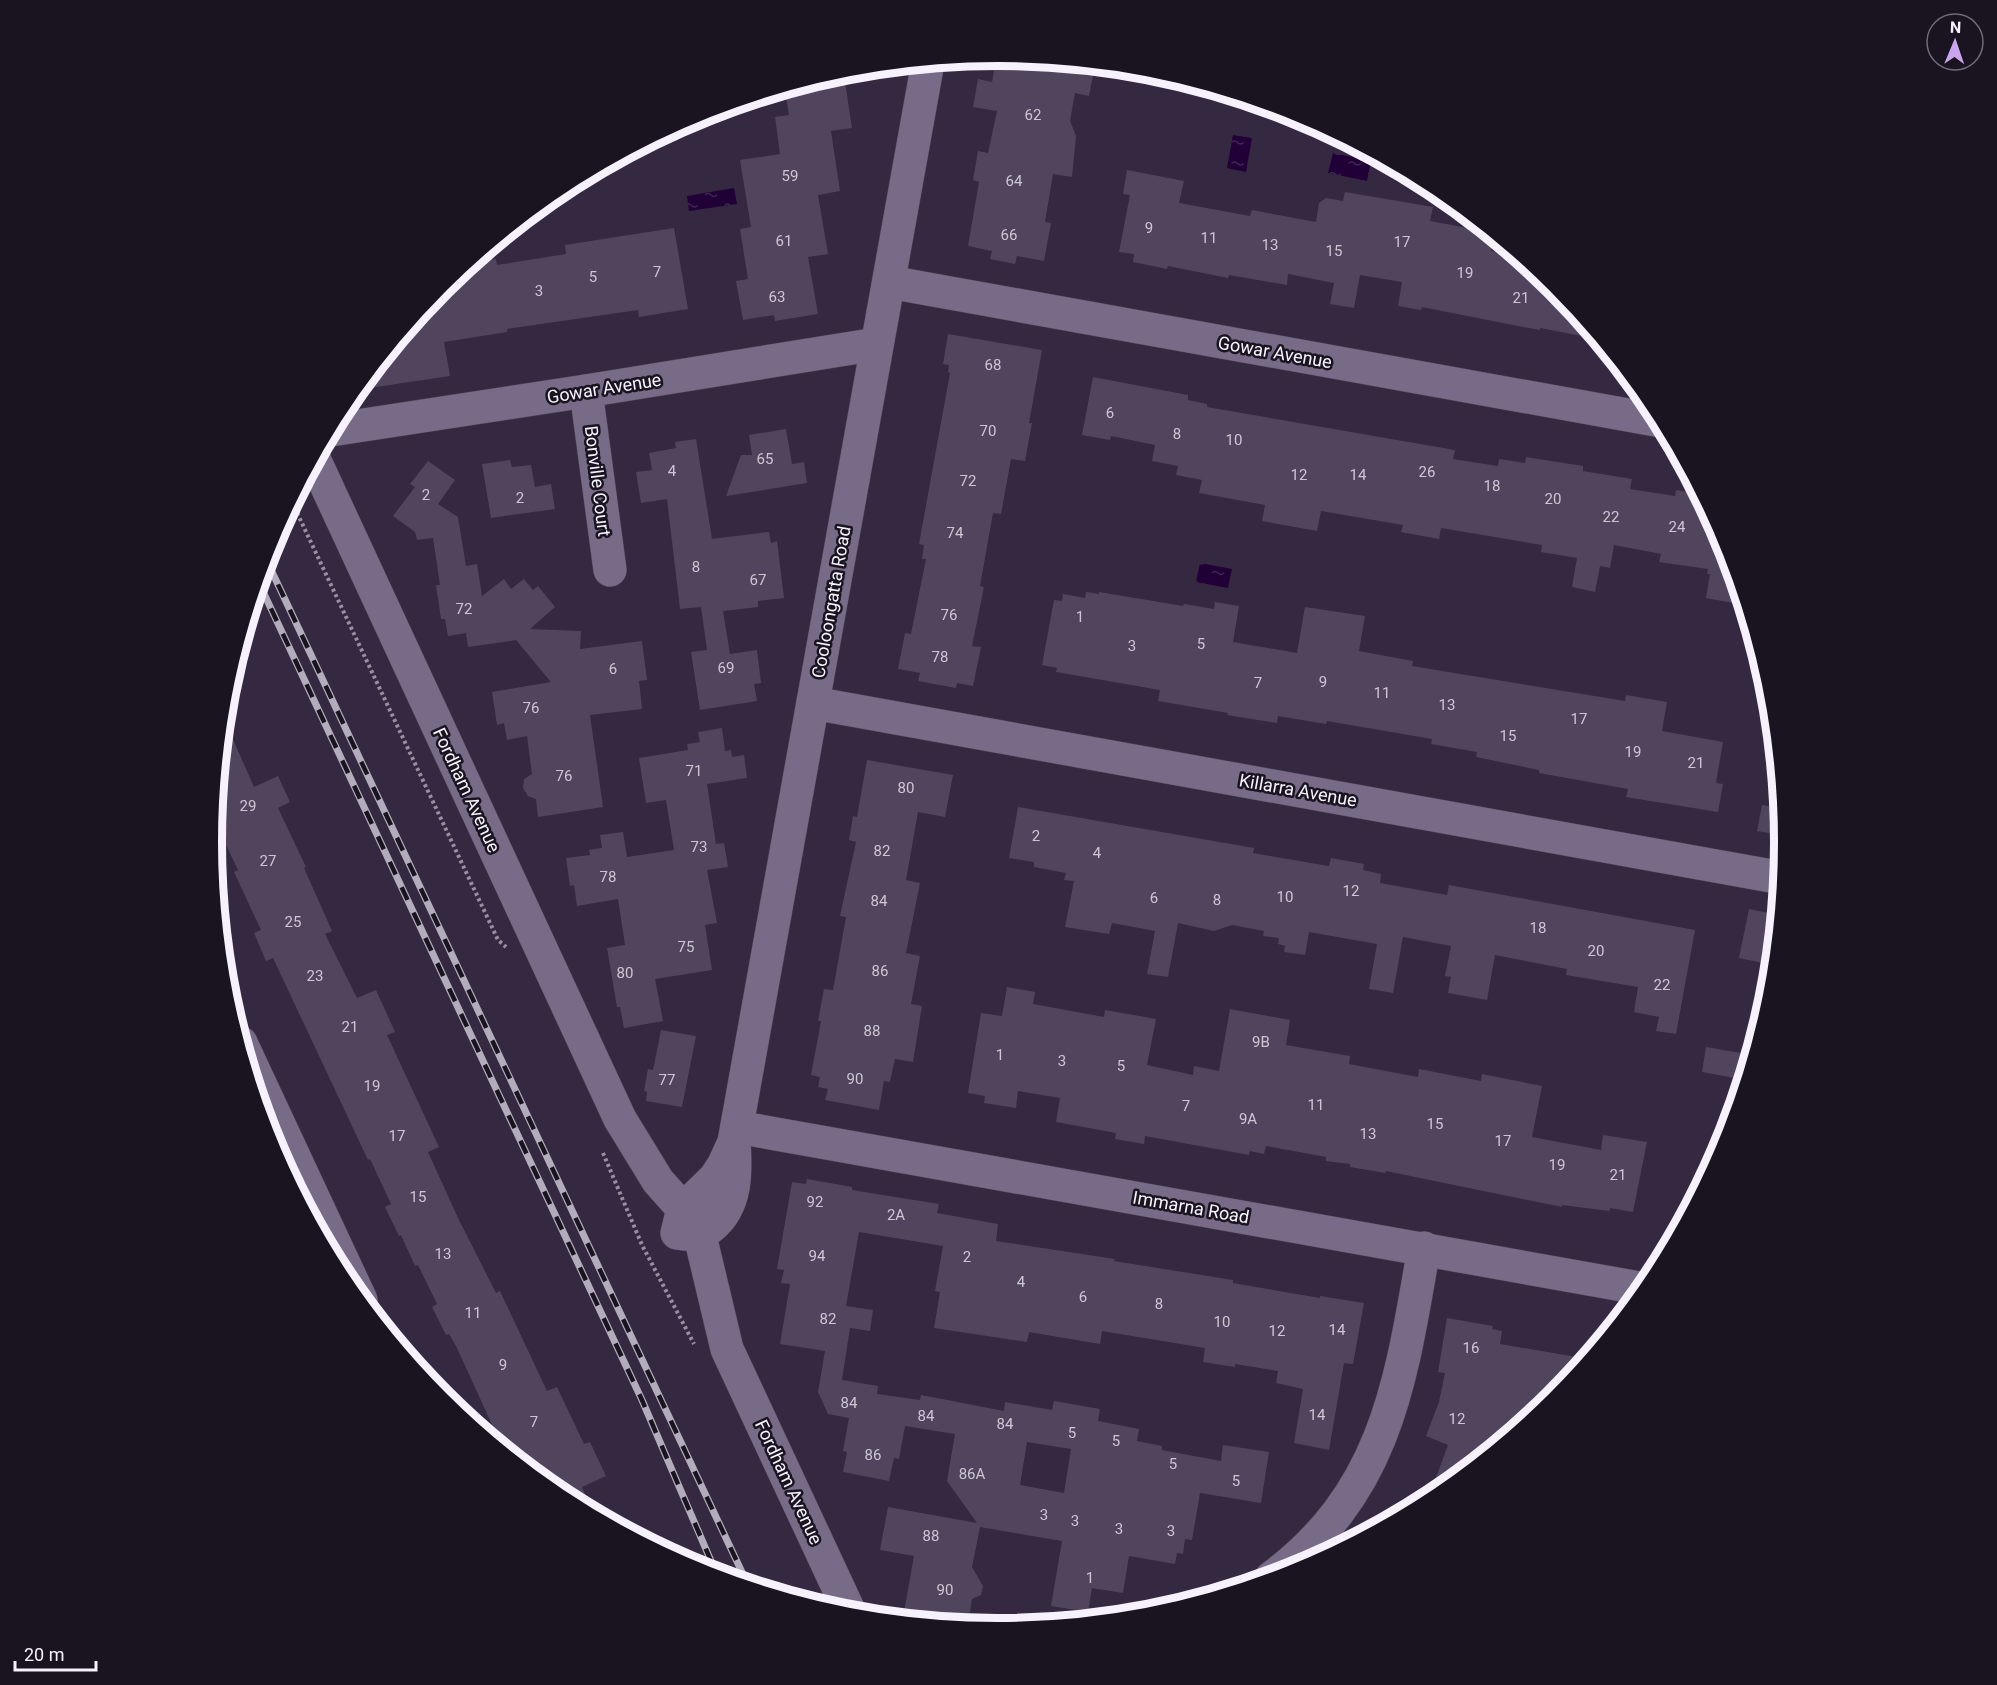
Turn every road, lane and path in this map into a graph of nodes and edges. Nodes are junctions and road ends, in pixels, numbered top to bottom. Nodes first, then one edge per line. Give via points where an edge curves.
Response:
1 (927, 70) edge
2 (889, 282) junction
3 (877, 344) junction
4 (586, 392) junction
5 (1649, 419) edge
6 (342, 428) edge
7 (319, 468) edge
8 (610, 570) dead end
9 (813, 703) junction
10 (1774, 876) edge
11 (262, 1090) edge
12 (735, 1134) junction
13 (686, 1225) junction
14 (327, 1233) edge
15 (1424, 1248) junction
16 (1635, 1287) edge
17 (1290, 1562) edge
18 (846, 1604) edge

1 - 2 street, Cooloongatta Road
2 - 3 street, Cooloongatta Road
2 - 5 street, Gowar Avenue
3 - 4 street, Gowar Avenue
3 - 9 street, Cooloongatta Road
4 - 6 street, Gowar Avenue
4 - 8 street, Bonville Court
7 - 13 street, Fordham Avenue via 620,1119
9 - 10 street, Killarra Avenue
9 - 12 street, Cooloongatta Road
11 - 14 street
12 - 13 street, Cooloongatta Road via 723,1166
12 - 15 street, Immarna Road
13 - 18 street, Fordham Avenue via 708,1265 727,1349
15 - 16 street, Immarna Road
15 - 17 street via 1396,1392 1375,1452 1332,1521

